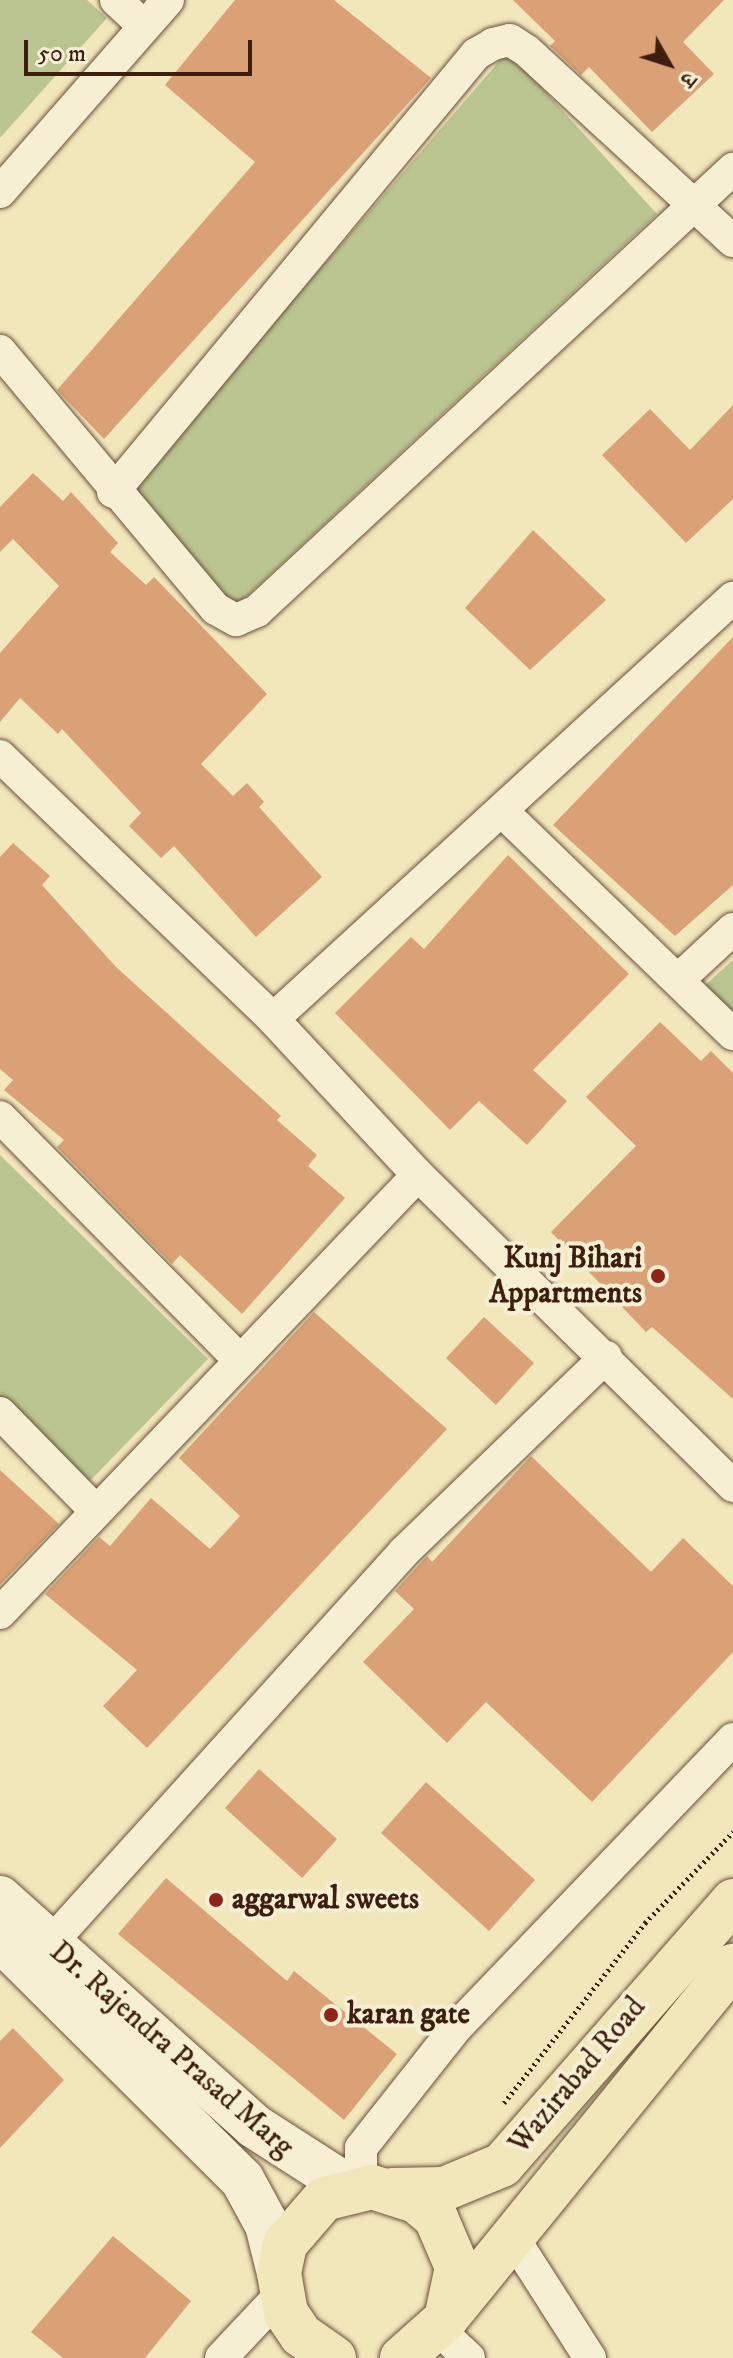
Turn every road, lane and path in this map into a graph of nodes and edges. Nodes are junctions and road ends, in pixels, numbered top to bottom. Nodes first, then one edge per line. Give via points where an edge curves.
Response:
1 (116, 0) edge
2 (168, 0) edge
3 (144, 26) junction
4 (733, 169) edge
5 (0, 192) edge
6 (696, 205) junction
7 (733, 241) edge
8 (0, 351) edge
9 (113, 492) junction
10 (733, 598) edge
11 (0, 756) edge
12 (504, 813) junction
13 (733, 929) edge
14 (678, 980) junction
15 (273, 1019) junction
16 (733, 1034) edge
17 (0, 1117) edge
18 (418, 1175) junction
19 (606, 1357) junction
20 (239, 1359) junction
21 (0, 1413) edge
22 (733, 1486) edge
23 (96, 1511) junction
24 (0, 1613) edge
25 (733, 1739) edge
26 (733, 1832) edge
27 (0, 1898) edge
28 (733, 1901) edge
29 (0, 1939) edge
30 (48, 1946) junction
31 (733, 1966) edge
32 (500, 2109) dead end
33 (368, 2189) junction
34 (512, 2236) junction
35 (282, 2293) junction
36 (432, 2345) edge
37 (221, 2358) edge
38 (278, 2358) edge
39 (334, 2358) edge
40 (590, 2358) edge

1 - 3 street
2 - 3 street
3 - 5 street
4 - 6 street
6 - 7 street
6 - 9 street via 257,611 236,620 216,609
6 - 9 street via 527,51 510,40 493,44 476,54
8 - 9 street
10 - 12 street
11 - 15 street
12 - 14 street
12 - 15 street
13 - 14 street
14 - 16 street
15 - 18 street
17 - 20 street
18 - 19 street
18 - 20 street
19 - 22 street
19 - 30 street via 404,1552
20 - 23 street
21 - 23 street
23 - 24 street
25 - 33 street via 455,2029 361,2148
26 - 32 path via 645,1923
27 - 30 main road, Dr. Rajendra Prasad Marg
28 - 33 highway, Wazirabad Road via 502,2165 444,2189
29 - 35 main road, Dr. Rajendra Prasad Marg via 242,2179 267,2225
30 - 33 main road, Dr. Rajendra Prasad Marg via 254,2126
31 - 34 highway, Wazirabad Road
33 - 35 highway via 301,2219
33 - 36 highway via 416,2201 450,2241 457,2267
34 - 36 highway, Wazirabad Road
34 - 40 street
35 - 37 street
35 - 38 highway
35 - 39 highway via 301,2335

